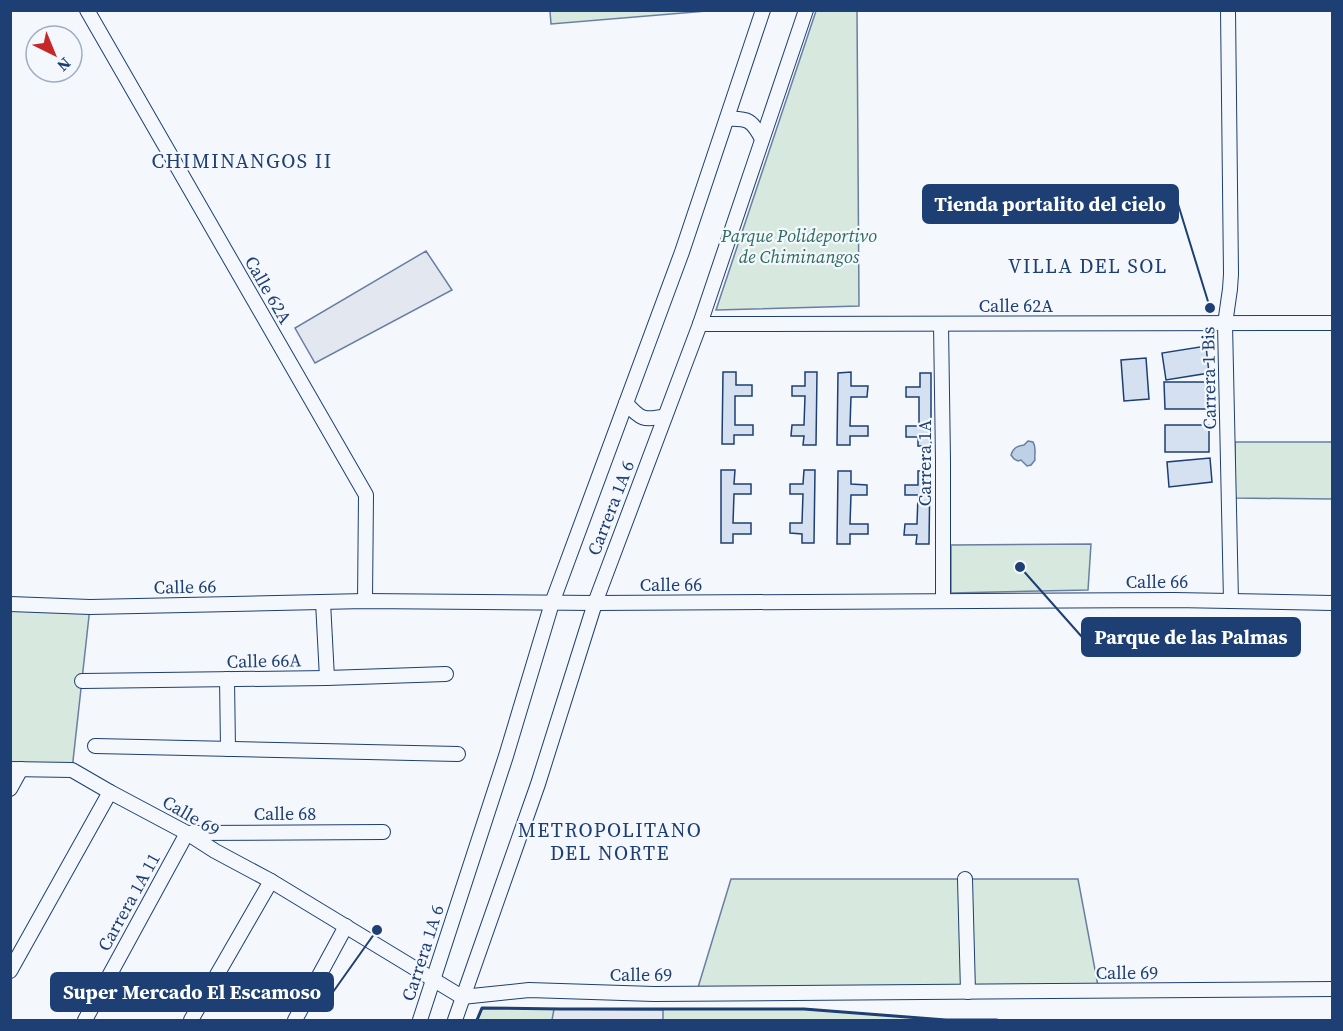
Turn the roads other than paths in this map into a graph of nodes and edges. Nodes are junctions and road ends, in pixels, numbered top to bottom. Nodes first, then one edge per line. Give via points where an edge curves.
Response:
1 (87, 10) edge
2 (763, 10) edge
3 (806, 10) edge
4 (1228, 10) edge
5 (727, 119) junction
6 (762, 139) junction
7 (1332, 323) edge
8 (700, 324) junction
9 (941, 324) junction
10 (1226, 324) junction
11 (626, 403) junction
12 (665, 416) junction
13 (944, 601) junction
14 (1231, 601) junction
15 (323, 602) junction
16 (365, 602) junction
17 (552, 603) junction
18 (595, 603) junction
19 (1332, 603) edge
20 (10, 604) edge
21 (447, 674) dead end
22 (327, 678) junction
23 (227, 679) junction
24 (82, 681) dead end
25 (95, 746) dead end
26 (228, 749) junction
27 (458, 754) dead end
28 (16, 769) edge
29 (10, 789) edge
30 (110, 792) junction
31 (383, 832) dead end
32 (187, 833) junction
33 (220, 833) junction
34 (215, 851) junction
35 (965, 879) dead end
36 (271, 881) junction
37 (346, 926) junction
38 (10, 971) edge
39 (434, 980) junction
40 (1332, 989) edge
41 (968, 992) junction
42 (462, 996) junction
43 (85, 1020) edge
44 (191, 1020) edge
45 (295, 1020) edge
46 (420, 1020) edge
47 (454, 1020) edge

1 - 16 street, Calle 62A via 366,495
2 - 5 street, Carrera 1A 6
3 - 6 street, Carrera 1A 6
4 - 10 street, Carrera 1 Bis via 1231,274
5 - 6 street via 742,118 755,126
5 - 11 street, Carrera 1A 6
6 - 8 street, Carrera 1A 6
7 - 10 street, Calle 62A
8 - 9 street, Calle 62A
8 - 12 street, Carrera 1A 6
9 - 10 street, Calle 62A
9 - 13 street, Carrera 1A
10 - 14 street, Carrera 1 Bis
11 - 12 street via 636,415 650,420
11 - 17 street, Carrera 1A 6
12 - 18 street, Carrera 1A 6
13 - 14 street, Calle 66
13 - 18 street, Calle 66
14 - 19 street, Calle 66
15 - 16 street, Calle 66
15 - 20 street, Calle 66 via 97,607
15 - 22 street
16 - 17 street, Calle 66
17 - 18 street, Calle 66
17 - 39 street, Carrera 1A 6
18 - 42 street, Carrera 1A 6 via 538,784
21 - 22 street, Calle 66A
22 - 23 street, Calle 66A
23 - 24 street, Calle 66A
23 - 26 street
25 - 26 street
26 - 27 street
28 - 29 street
28 - 30 street, Calle 69 via 72,770
30 - 32 street, Calle 69
30 - 38 street
31 - 33 street, Calle 68
32 - 33 street, Calle 68
32 - 34 street, Calle 69
32 - 43 street, Carrera 1A 11
33 - 34 street
34 - 36 street, Calle 69
35 - 41 street
36 - 37 street, Calle 69
36 - 44 street
37 - 39 street, Calle 69
37 - 45 street
39 - 42 street, Calle 69
39 - 46 street, Carrera 1A 6
40 - 41 street, Calle 69
41 - 42 street, Calle 69 via 647,994 530,987
42 - 47 street, Carrera 1A 6

